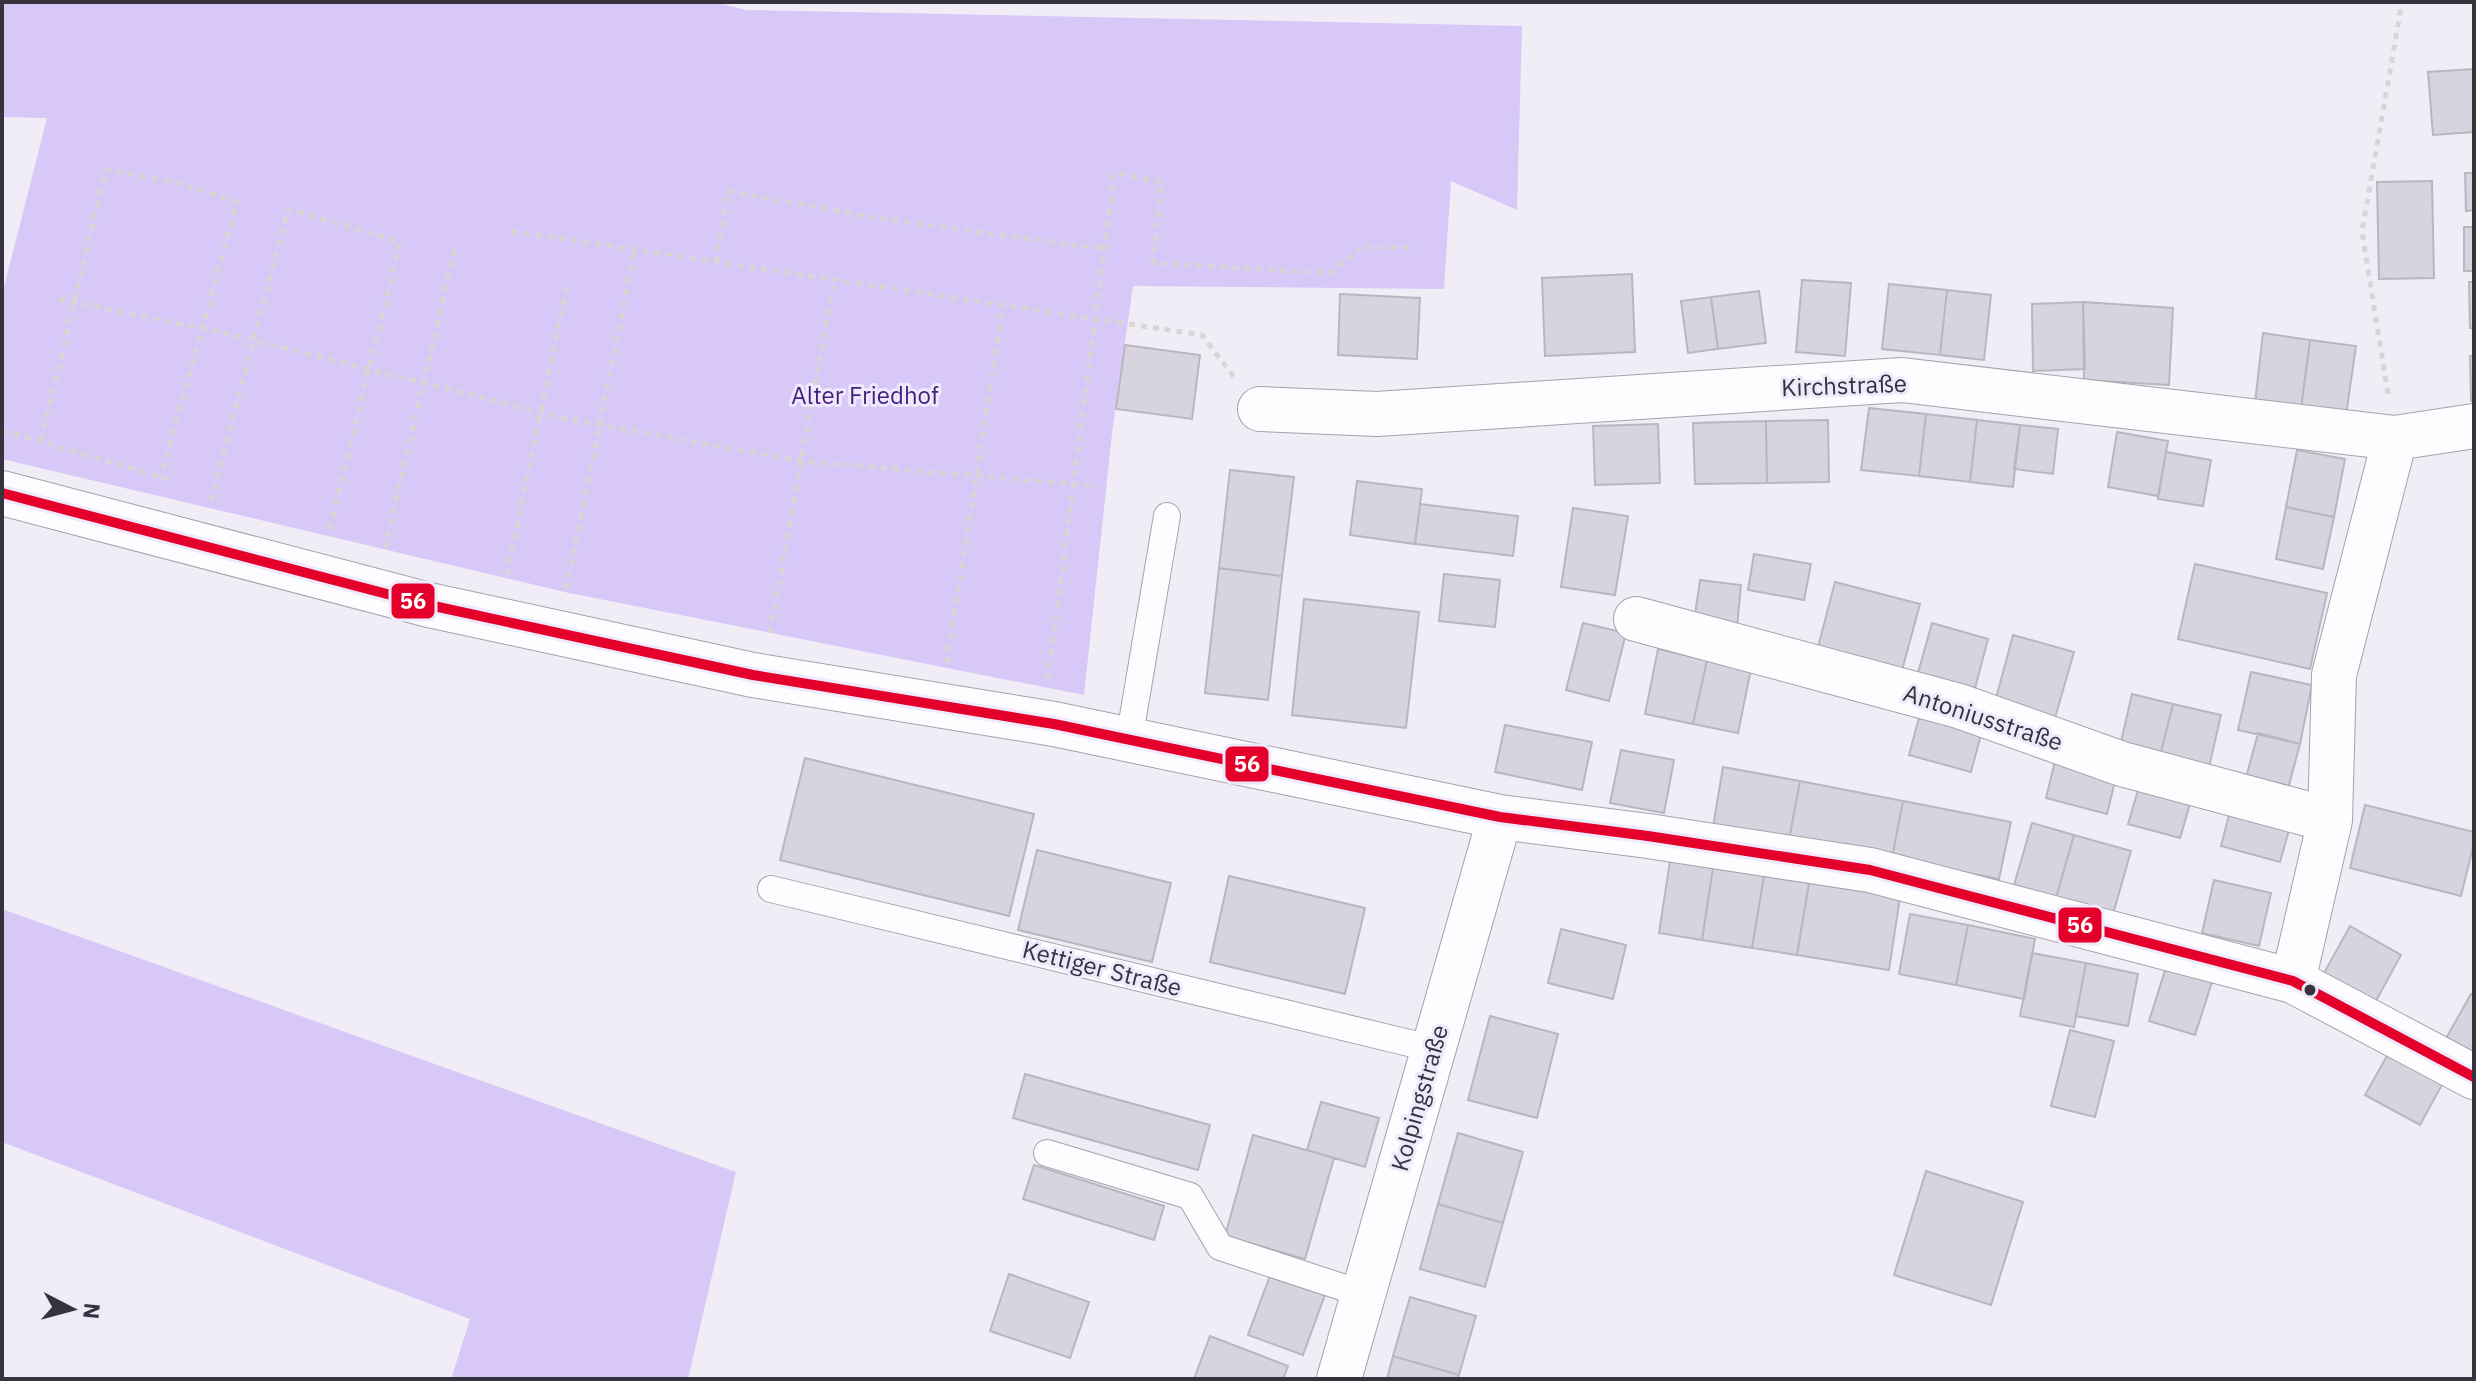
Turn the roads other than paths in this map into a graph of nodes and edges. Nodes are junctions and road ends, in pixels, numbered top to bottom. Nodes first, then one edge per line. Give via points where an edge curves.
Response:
1 (1260, 409) road end
2 (2474, 426) edge
3 (2395, 438) junction
4 (2, 493) edge
5 (1167, 516) dead end
6 (1636, 619) dead end
7 (1129, 740) junction
8 (1500, 817) junction
9 (2330, 820) junction
10 (771, 889) dead end
11 (2293, 981) junction
12 (1434, 1049) junction
13 (2474, 1077) edge
14 (1047, 1153) dead end
15 (1363, 1294) junction
16 (1339, 1379) edge

1 - 3 street, Kirchstraße via 1377,414 1902,380
2 - 3 street, Kirchstraße
3 - 9 street via 2334,675
4 - 7 street via 445,608 753,675
5 - 7 lane
6 - 9 street, Antoniusstraße via 1959,706 2122,764
7 - 8 street
8 - 11 street via 1870,870
8 - 12 street, Kolpingstraße
9 - 11 street
10 - 12 lane, Kettiger Straße
11 - 13 street
12 - 15 street, Kolpingstraße
14 - 15 lane via 1190,1196 1220,1247
15 - 16 street, Kolpingstraße

